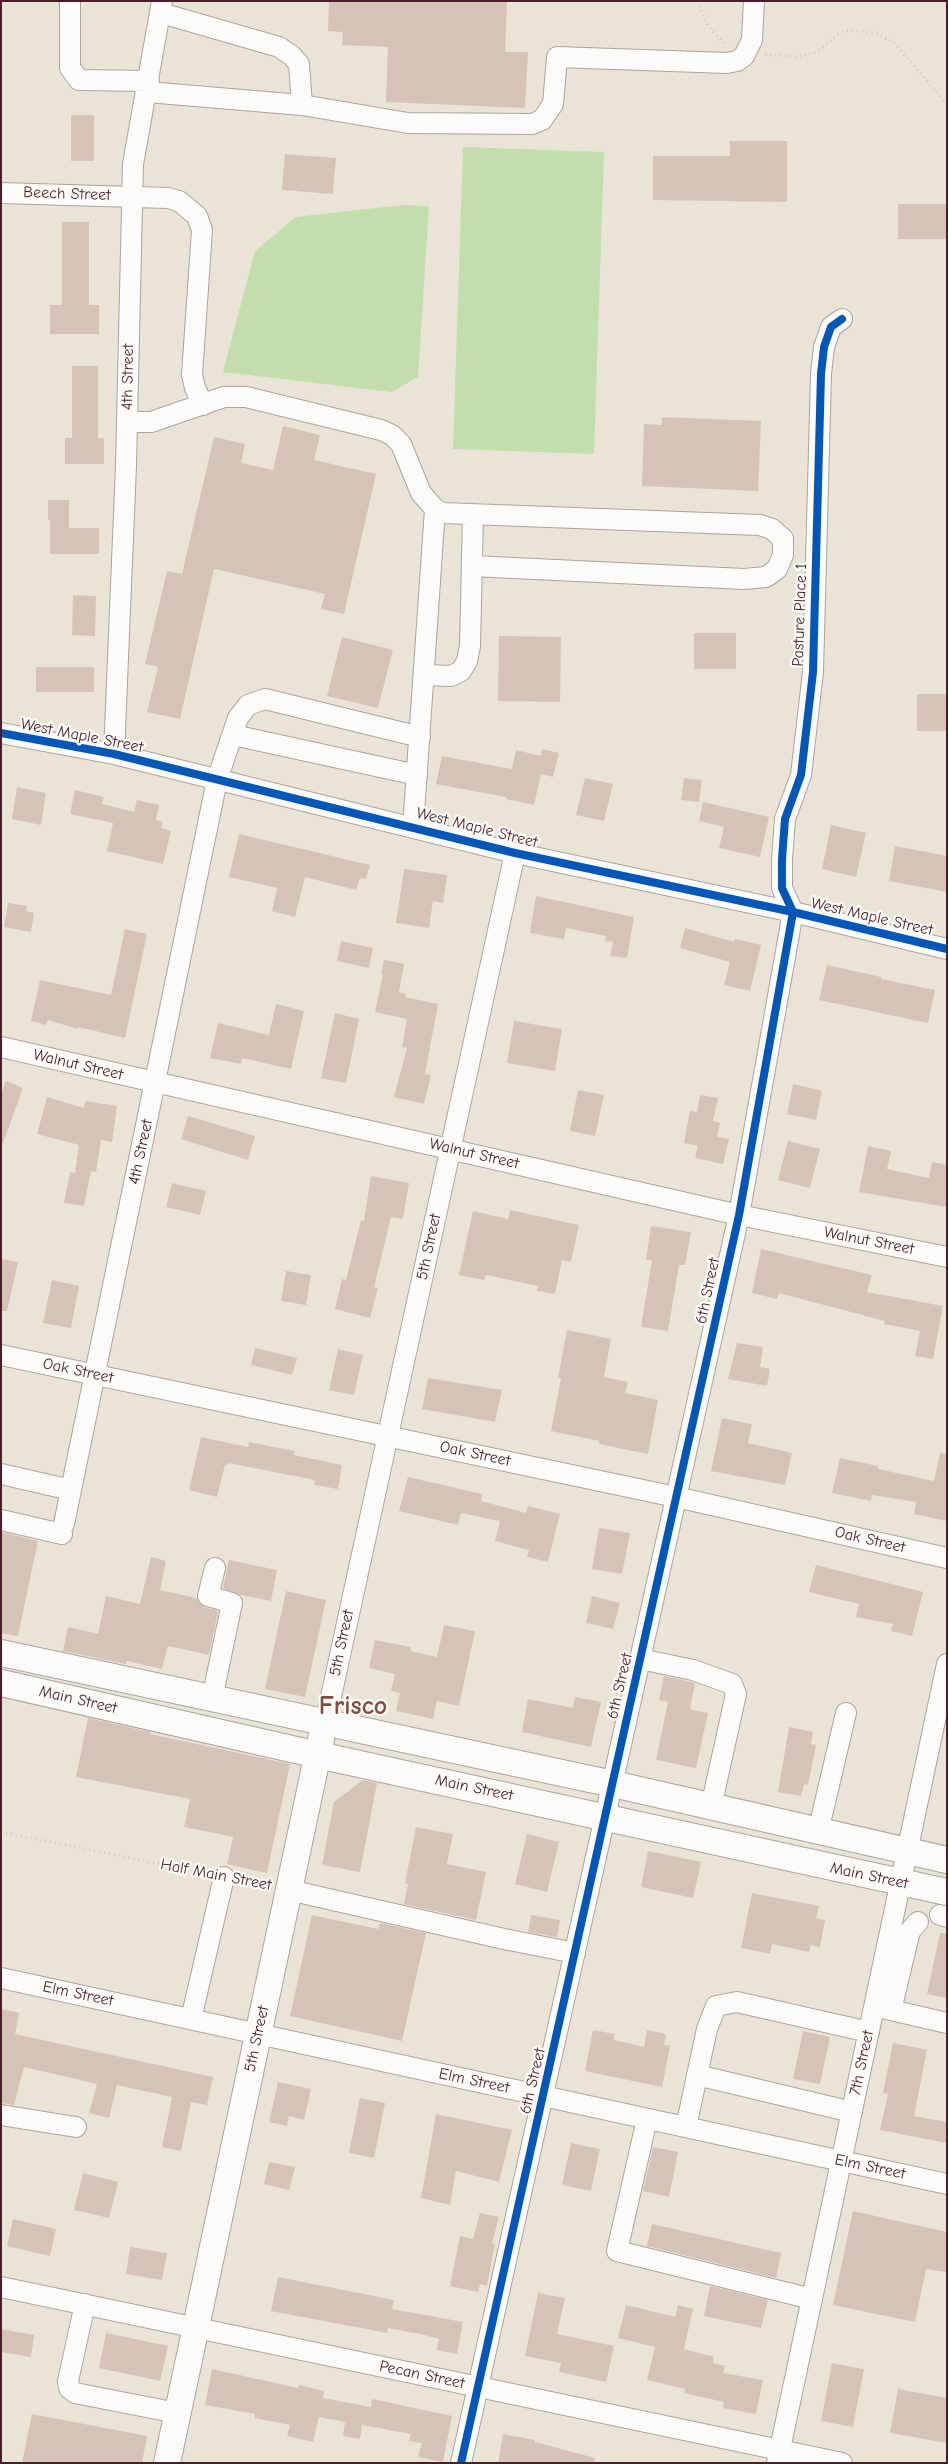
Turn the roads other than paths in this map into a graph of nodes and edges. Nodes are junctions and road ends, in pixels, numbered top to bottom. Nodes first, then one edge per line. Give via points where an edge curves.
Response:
1 (70, 1) edge
2 (754, 1) edge
3 (162, 7) edge
4 (148, 86) junction
5 (302, 105) junction
6 (1, 193) edge
7 (132, 196) junction
8 (842, 318) dead end
9 (203, 405) junction
10 (128, 422) junction
11 (435, 509) junction
12 (473, 515) junction
13 (472, 566) junction
14 (424, 675) junction
15 (1, 733) edge
16 (233, 735) junction
17 (420, 736) junction
18 (114, 754) junction
19 (417, 775) junction
20 (218, 780) junction
21 (413, 827) junction
22 (515, 852) junction
23 (793, 912) junction
24 (947, 949) edge
25 (1, 1047) edge
26 (156, 1083) junction
27 (450, 1148) junction
28 (739, 1215) junction
29 (947, 1257) edge
30 (1, 1355) edge
31 (95, 1375) junction
32 (388, 1435) junction
33 (1, 1474) edge
34 (71, 1490) junction
35 (676, 1497) junction
36 (1, 1520) edge
37 (947, 1558) edge
38 (215, 1568) dead end
39 (1, 1653) edge
40 (640, 1659) junction
41 (947, 1664) edge
42 (1, 1683) edge
43 (212, 1699) junction
44 (846, 1713) dead end
45 (325, 1724) junction
46 (940, 1739) edge
47 (318, 1755) junction
48 (613, 1784) junction
49 (711, 1807) junction
50 (606, 1816) junction
51 (818, 1832) junction
52 (907, 1852) junction
53 (947, 1860) edge
54 (224, 1877) road end
55 (901, 1883) junction
56 (289, 1890) junction
57 (945, 1908) edge
58 (918, 1922) dead end
59 (575, 1952) junction
60 (1, 1978) edge
61 (883, 2008) junction
62 (191, 2019) junction
63 (947, 2023) edge
64 (869, 2032) junction
65 (258, 2034) junction
66 (697, 2075) junction
67 (544, 2096) junction
68 (852, 2112) junction
69 (1, 2115) edge
70 (647, 2119) junction
71 (76, 2127) dead end
72 (686, 2127) junction
73 (841, 2161) junction
74 (947, 2184) edge
75 (1, 2287) edge
76 (812, 2300) junction
77 (85, 2304) junction
78 (196, 2327) junction
79 (476, 2387) junction
80 (177, 2413) junction
81 (778, 2456) edge
82 (167, 2463) edge
83 (461, 2463) edge
84 (842, 2463) edge

1 - 4 street via 70,68 78,80
2 - 5 street via 752,40 744,56 727,63 557,57 553,104 542,120 532,124 408,123
3 - 4 street, 4th Street
3 - 5 street via 279,47 292,56 299,64
4 - 5 street
4 - 7 street, 4th Street via 133,164
6 - 7 street, Beech Street
7 - 9 street, Beech Street via 174,199 192,212 200,223 192,375
7 - 10 street, 4th Street
8 - 23 street, Pasture Place 1 via 831,327 824,348 813,672 801,775 784,819 782,888
9 - 10 street via 151,422
9 - 11 street via 238,396 388,433 402,444 421,493
10 - 18 street, 4th Street
11 - 12 street via 448,514
11 - 14 street
12 - 13 street
12 - 13 street via 760,525 772,529 782,539 782,555 777,569 766,577 744,579
13 - 14 street via 467,662 461,671 451,676
14 - 17 street
15 - 18 street, West Maple Street
16 - 17 street, 4th Street via 242,710 265,700
16 - 19 street
16 - 20 street, 4th Street
17 - 19 street
18 - 20 street, West Maple Street
19 - 21 street
20 - 21 street, West Maple Street
20 - 26 street, 4th Street
21 - 22 street, West Maple Street
22 - 23 street, West Maple Street
22 - 27 street, 5th Street
23 - 24 street, West Maple Street
23 - 28 street, 6th Street
25 - 26 street, Walnut Street
26 - 27 street, Walnut Street
26 - 31 street, 4th Street
27 - 28 street, Walnut Street
27 - 32 street, 5th Street
28 - 29 street, Walnut Street
28 - 35 street, 6th Street
30 - 31 street, Oak Street
31 - 32 street, Oak Street
31 - 34 street, 4th Street
32 - 35 street, Oak Street
32 - 45 street, 5th Street
33 - 34 street
34 - 36 street, 4th Street via 63,1529
35 - 37 street, Oak Street
35 - 40 street, 6th Street
38 - 43 street via 208,1596 232,1603
39 - 43 main road, Main Street
40 - 48 street, 6th Street
40 - 49 street via 693,1670 732,1684 736,1694
41 - 46 street, 7th Street
42 - 47 main road, Main Street
43 - 45 main road, Main Street
44 - 51 street
45 - 47 main road, 5th Street
45 - 48 main road, Main Street
46 - 52 street, 7th Street
47 - 50 main road, Main Street
47 - 56 main road, 5th Street
48 - 49 main road, Main Street
48 - 50 street, 6th Street
49 - 51 main road, Main Street
50 - 55 main road, Main Street
50 - 59 street, 6th Street
51 - 52 main road, Main Street
52 - 53 main road, Main Street
52 - 55 street, 7th Street
54 - 62 street
55 - 57 main road, Main Street
55 - 61 street, 7th Street
56 - 59 street, Half Main Street
56 - 65 main road, 5th Street
58 - 61 street via 910,1930
59 - 67 street, 6th Street
60 - 62 street, Elm Street
61 - 63 street
61 - 64 street, 7th Street
62 - 65 street, Elm Street
64 - 66 street via 737,2002 716,2006 707,2028
64 - 68 street, 7th Street
65 - 67 street, Elm Street
65 - 78 main road, 5th Street
66 - 68 street
66 - 72 street
67 - 70 street, Elm Street
67 - 79 street, 6th Street
68 - 73 street, 7th Street
69 - 71 street
70 - 72 street, Elm Street
70 - 76 street via 618,2251
72 - 73 street, Elm Street
73 - 74 street, Elm Street
73 - 76 street, 7th Street
75 - 77 street, Pecan Street
76 - 81 street, 7th Street
77 - 78 street, Pecan Street
77 - 80 street via 69,2388 75,2393
78 - 79 street, Pecan Street
78 - 80 main road, 5th Street
79 - 81 street, Pecan Street
79 - 83 street, 6th Street
80 - 82 main road, 5th Street
81 - 84 street, Pecan Street

